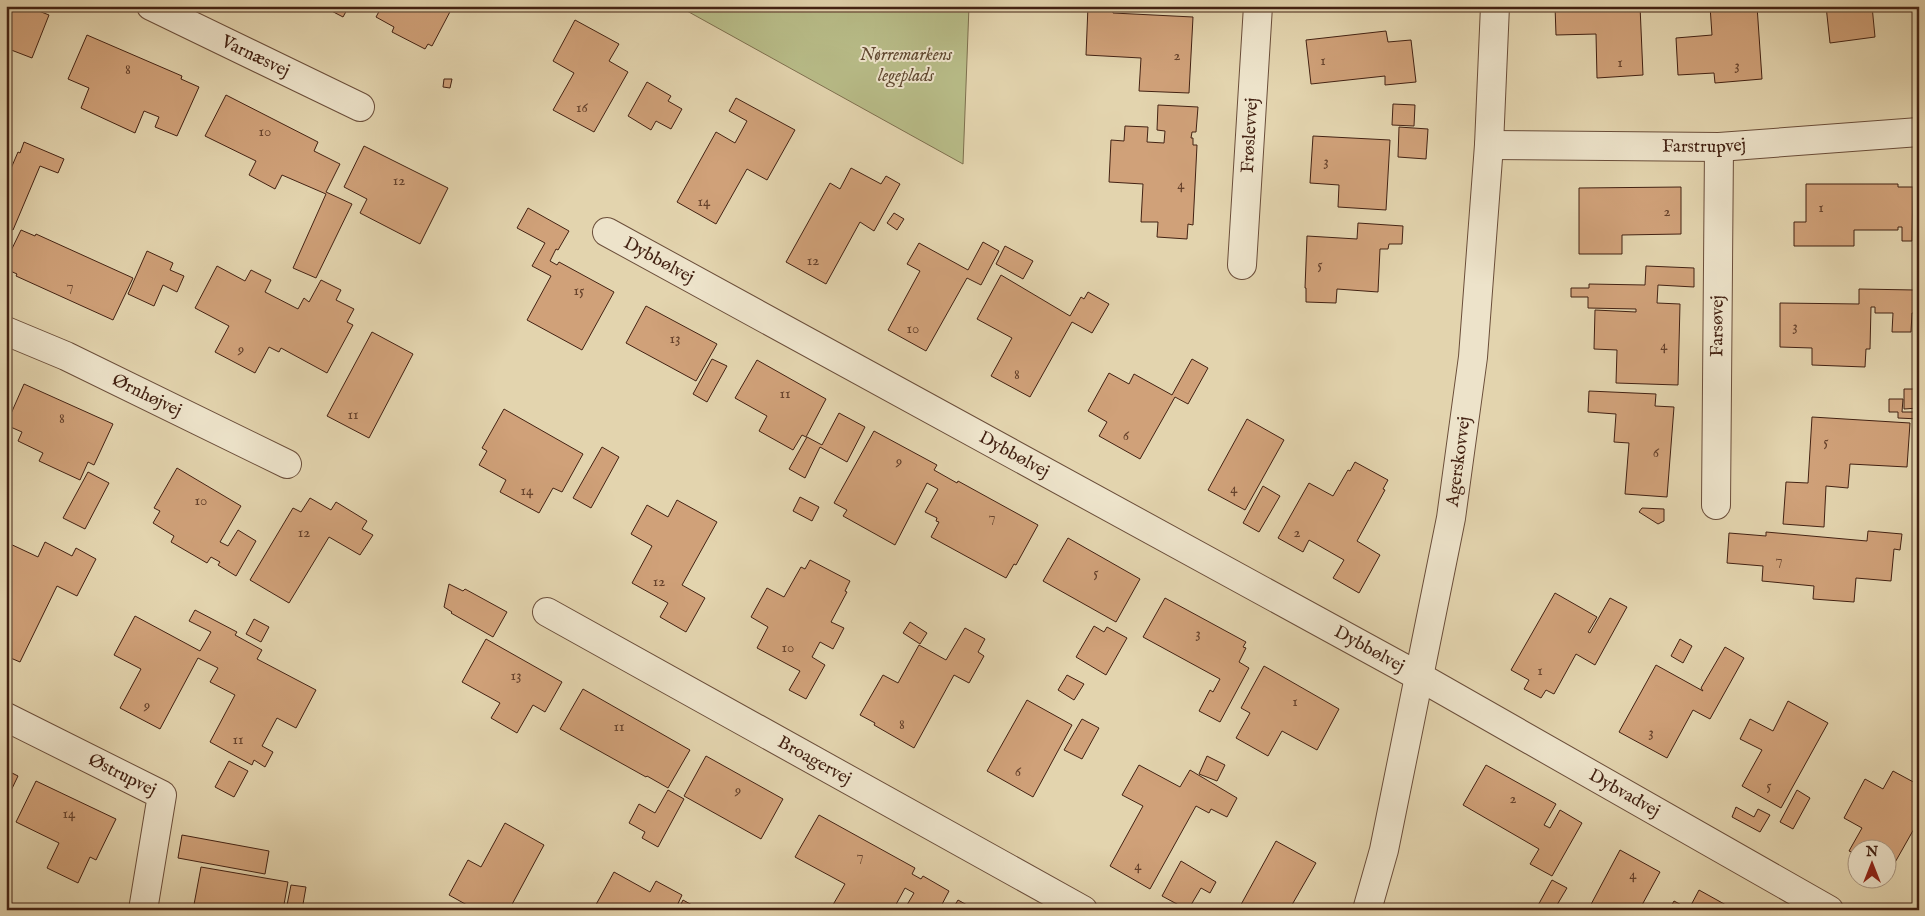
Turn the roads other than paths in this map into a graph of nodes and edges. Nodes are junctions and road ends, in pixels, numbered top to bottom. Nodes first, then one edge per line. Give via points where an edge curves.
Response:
1 (151, 6) edge
2 (1258, 6) edge
3 (1495, 6) edge
4 (360, 107) dead end
5 (1919, 132) edge
6 (1489, 145) junction
7 (1719, 147) junction
8 (607, 232) dead end
9 (1242, 265) dead end
10 (6, 331) edge
11 (286, 464) dead end
12 (1716, 506) dead end
13 (547, 612) dead end
14 (1420, 677) junction
15 (6, 717) edge
16 (143, 910) edge
17 (1082, 910) edge
18 (1367, 910) edge
19 (1829, 910) edge

1 - 4 street, Varnæsvej
2 - 9 street, Frøslevvej
3 - 6 street, Agerskovvej
5 - 7 street, Farstrupvej
6 - 7 street, Farstrupvej
6 - 14 street, Agerskovvej via 1473,357 1451,518
7 - 12 street, Farsøvej
8 - 14 street, Dybbølvej
10 - 11 street, Ørnhøjvej via 66,356
13 - 17 street, Broagervej
14 - 18 street, Agerskovvej via 1384,850
14 - 19 street, Dybvadvej
15 - 16 street, Østrupvej via 162,795

